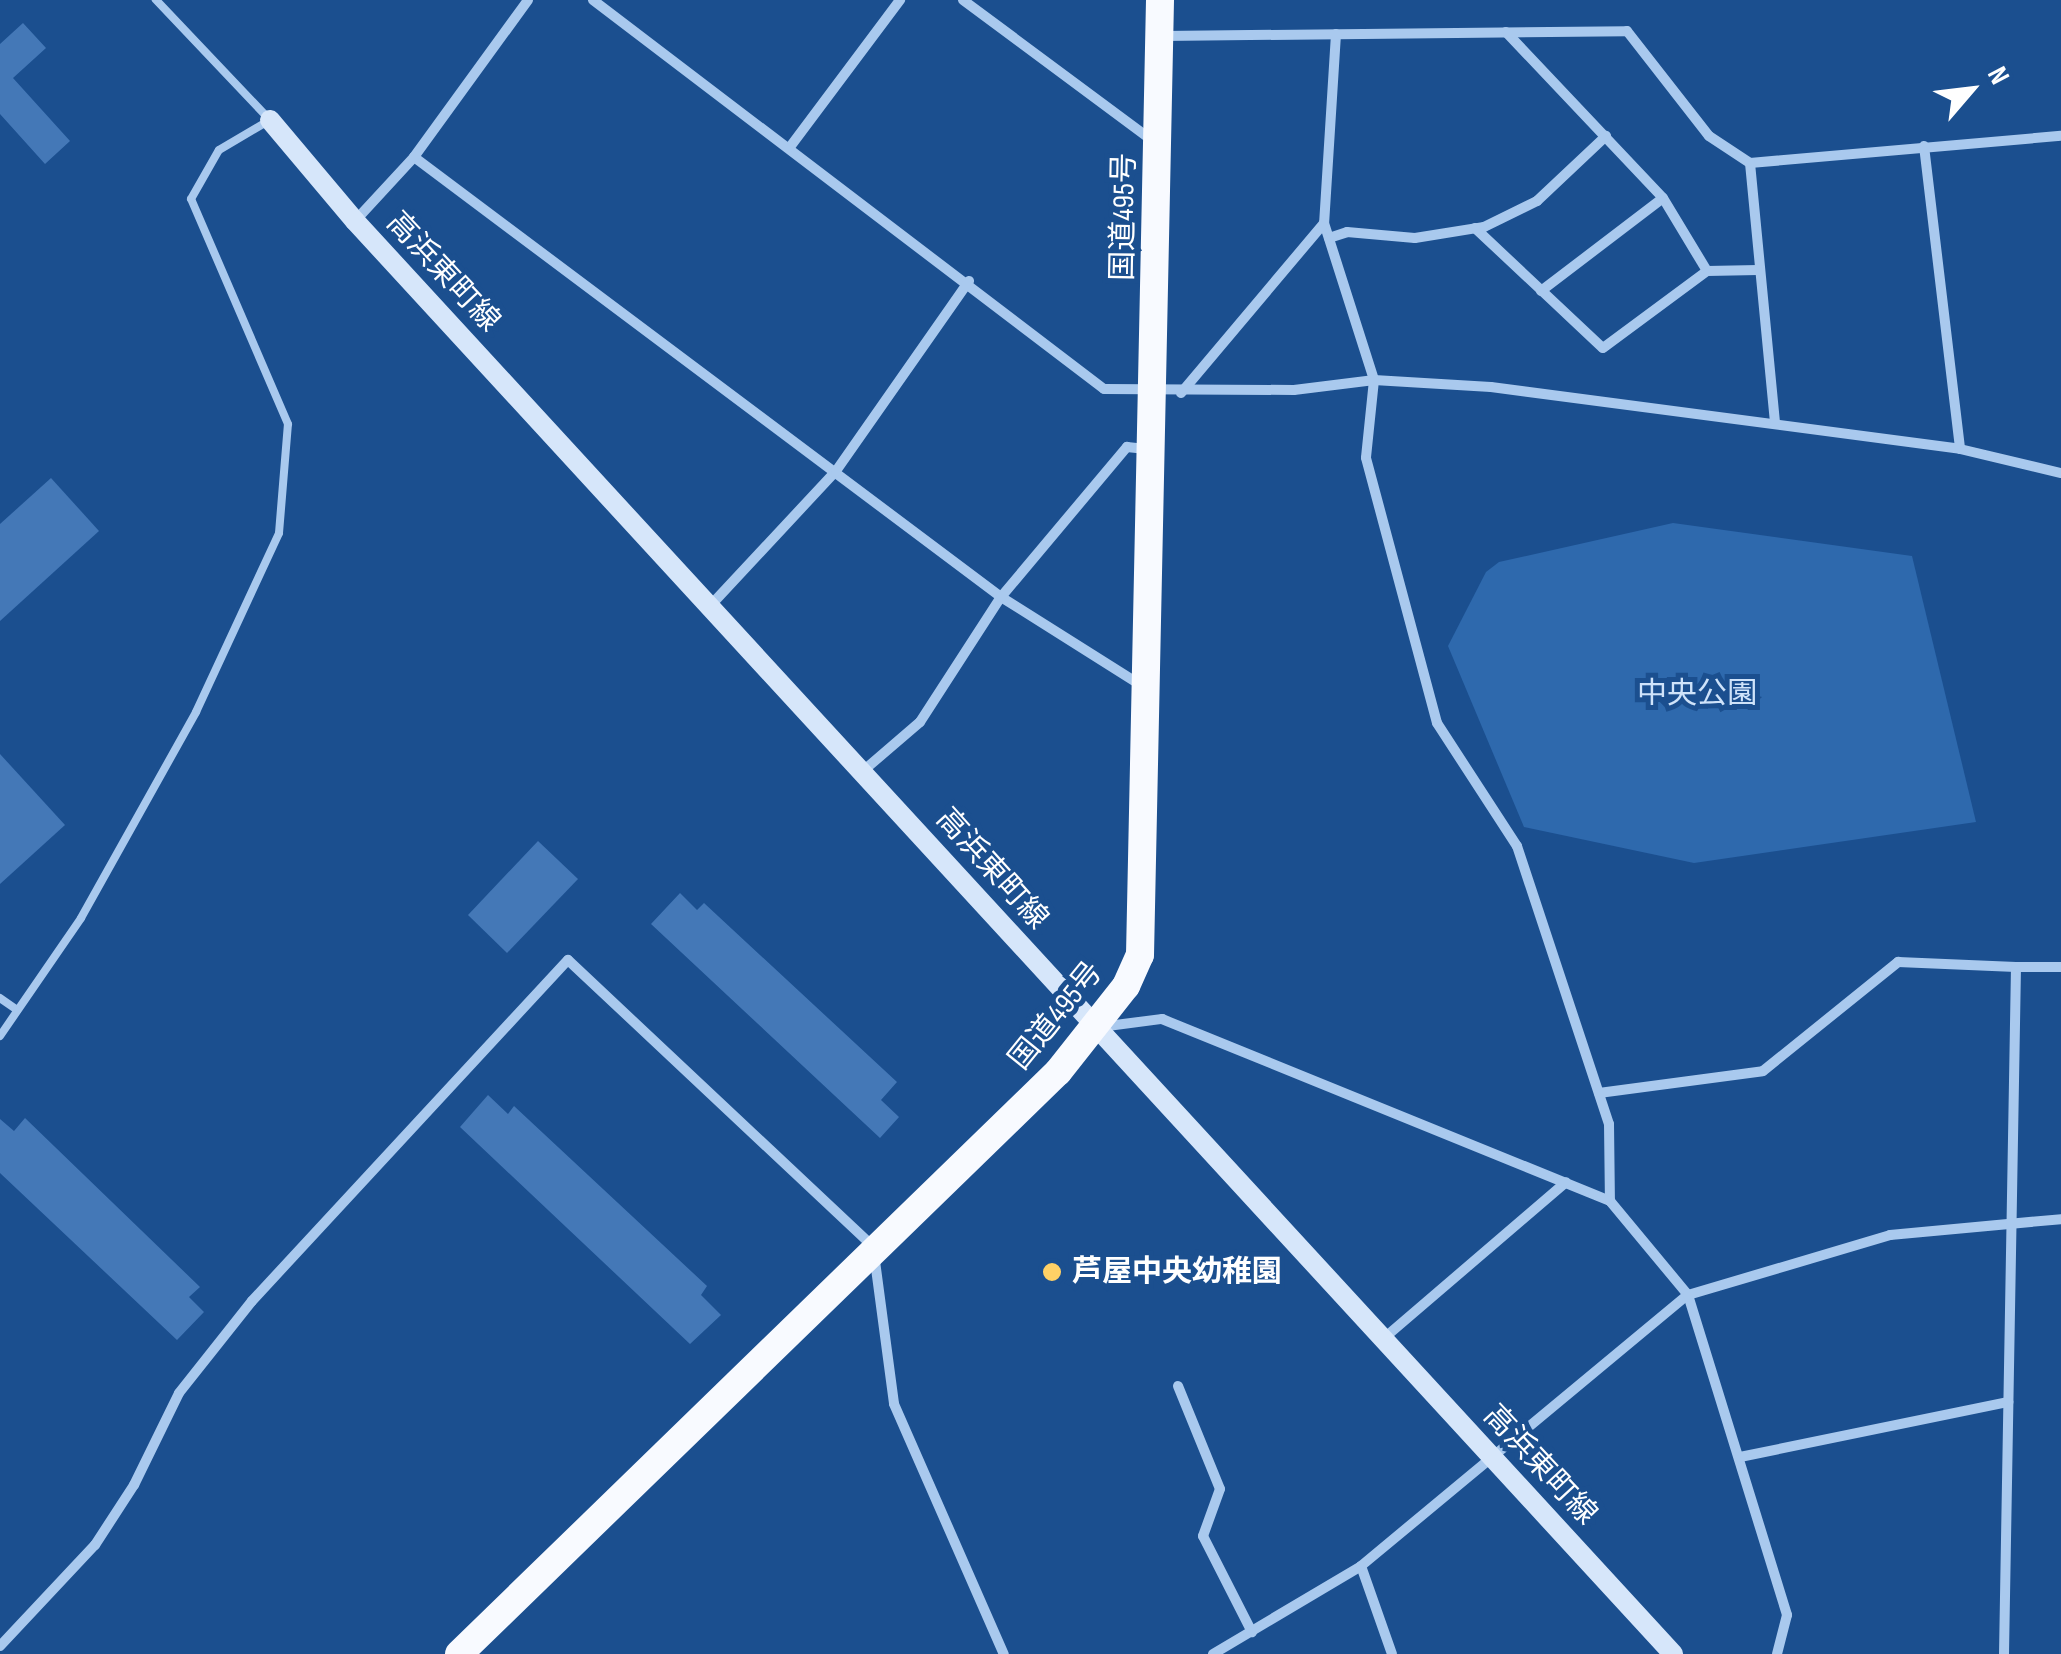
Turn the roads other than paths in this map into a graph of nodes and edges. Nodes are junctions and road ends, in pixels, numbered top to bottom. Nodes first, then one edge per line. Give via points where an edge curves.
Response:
1 (156, 0) edge
2 (528, 0) edge
3 (593, 0) edge
4 (900, 0) edge
5 (962, 0) edge
6 (1160, 0) edge
7 (1506, 32) junction
8 (1336, 34) junction
9 (1160, 36) junction
10 (270, 120) junction
11 (1606, 136) junction
12 (2061, 136) edge
13 (1158, 145) junction
14 (1924, 146) junction
15 (790, 147) junction
16 (414, 156) junction
17 (1750, 163) junction
18 (1663, 198) junction
19 (355, 221) junction
20 (1324, 223) junction
21 (1475, 228) junction
22 (1329, 238) junction
23 (1758, 270) junction
24 (1708, 272) junction
25 (968, 281) junction
26 (1542, 290) junction
27 (1374, 380) junction
28 (1167, 394) junction
29 (1775, 422) junction
30 (1960, 449) junction
31 (1152, 450) junction
32 (836, 471) junction
33 (2061, 473) edge
34 (1001, 597) junction
35 (711, 605) junction
36 (1146, 688) junction
37 (864, 771) junction
38 (2016, 967) junction
39 (2061, 967) edge
40 (0, 998) edge
41 (17, 1010) junction
42 (1094, 1028) junction
43 (0, 1036) edge
44 (1598, 1093) junction
45 (1566, 1182) junction
46 (1610, 1200) junction
47 (2061, 1219) edge
48 (2008, 1224) junction
49 (873, 1246) junction
50 (1688, 1296) junction
51 (1383, 1339) junction
52 (1178, 1386) dead end
53 (2008, 1402) junction
54 (1740, 1457) junction
55 (1495, 1460) junction
56 (1361, 1566) junction
57 (1252, 1632) junction
58 (0, 1646) edge
59 (458, 1654) edge
60 (1004, 1654) edge
61 (1213, 1654) edge
62 (1392, 1654) edge
63 (1673, 1654) edge
64 (1777, 1654) edge
65 (2004, 1654) edge

1 - 10 lane
2 - 16 street
3 - 15 street
4 - 15 street
5 - 13 street
6 - 9 highway, 国道495号
7 - 8 street
7 - 11 street
7 - 17 street via 1627,31 1709,136
8 - 9 street
8 - 20 street
9 - 13 highway, 国道495号
10 - 19 main road, 高浜東町線
10 - 41 lane via 219,150 191,199 288,424 279,533 196,712 81,918
11 - 18 street
11 - 21 street via 1536,201
12 - 14 street
13 - 28 highway, 国道495号
14 - 17 street
14 - 30 street
15 - 25 street
16 - 19 street
16 - 32 street
17 - 23 street
18 - 24 street
18 - 26 street
19 - 35 main road, 高浜東町線
20 - 22 street
20 - 28 street
21 - 22 street via 1415,238 1347,232
21 - 26 street
22 - 27 street
23 - 24 street
23 - 29 street
24 - 26 street via 1603,348
25 - 28 street via 1104,390
25 - 32 street
27 - 28 street
27 - 29 street via 1491,387
27 - 44 street via 1366,458 1437,723 1518,846
28 - 31 highway, 国道495号
29 - 30 street
30 - 33 street
31 - 34 street via 1127,447
31 - 36 highway, 国道495号
32 - 34 street
32 - 35 street
34 - 36 street
34 - 37 street via 920,722
35 - 37 main road, 高浜東町線
36 - 42 highway, 国道495号 via 1140,955
37 - 42 main road, 高浜東町線
38 - 39 street
38 - 44 street via 1898,962 1763,1070
38 - 48 street
40 - 41 lane
41 - 43 lane
42 - 45 street via 1162,1019
42 - 49 highway, 国道495号 via 1058,1072
42 - 51 main road, 高浜東町線
44 - 46 street via 1609,1124
45 - 46 street
45 - 51 street
46 - 50 street
47 - 48 street
48 - 50 street via 1890,1236
48 - 53 street
49 - 58 street via 568,960 252,1301 179,1394 134,1486 94,1545
49 - 59 highway, 国道495号
49 - 60 street via 894,1404
50 - 54 street
50 - 55 street
51 - 55 main road, 高浜東町線
52 - 57 street via 1220,1489 1203,1536
53 - 54 street
53 - 65 street
54 - 64 street via 1787,1614
55 - 56 street
55 - 63 main road, 高浜東町線
56 - 57 street
56 - 62 street
57 - 61 street

